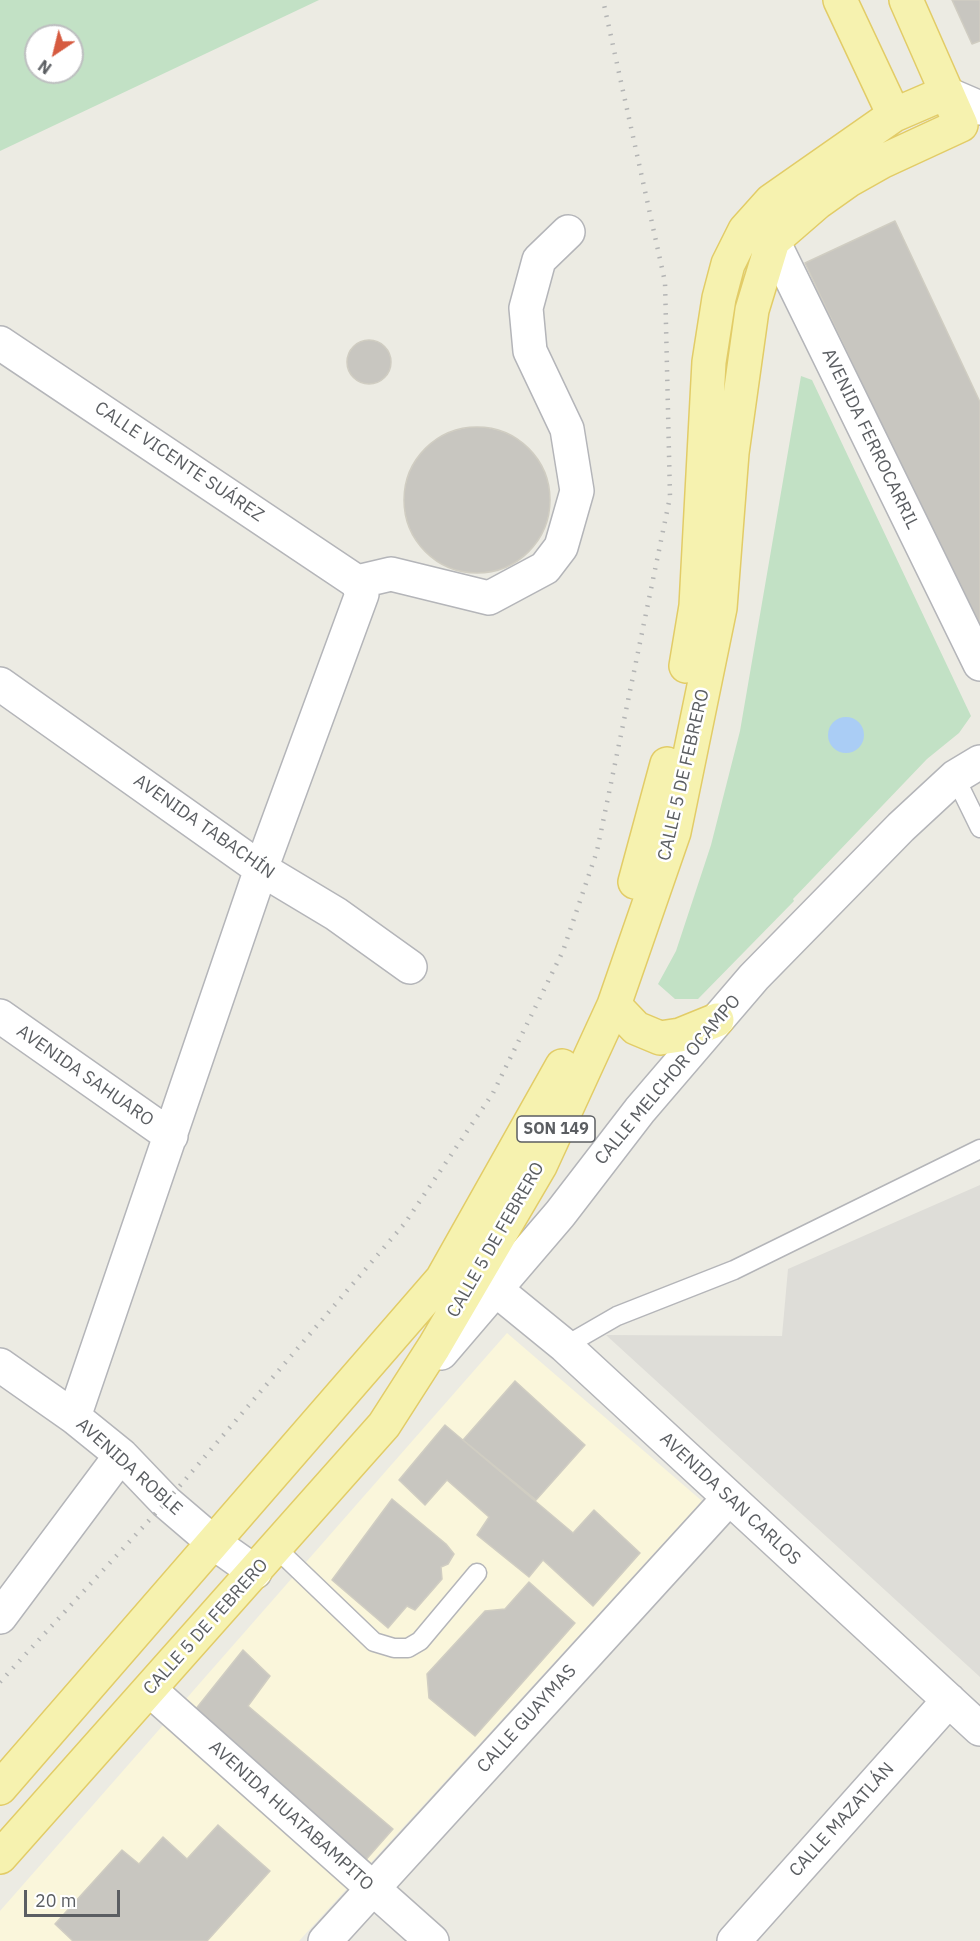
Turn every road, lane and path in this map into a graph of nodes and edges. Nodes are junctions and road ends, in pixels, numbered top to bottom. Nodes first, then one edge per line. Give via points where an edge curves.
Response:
1 (840, 0) edge
2 (906, 0) edge
3 (945, 93) junction
4 (894, 115) junction
5 (974, 116) edge
6 (568, 232) dead end
7 (759, 236) junction
8 (0, 343) edge
9 (357, 582) junction
10 (980, 664) edge
11 (0, 684) edge
12 (967, 770) edge
13 (980, 828) edge
14 (261, 869) junction
15 (410, 967) dead end
16 (614, 1005) junction
17 (0, 1016) edge
18 (717, 1020) junction
19 (171, 1136) junction
20 (980, 1149) edge
21 (485, 1281) junction
22 (565, 1346) junction
23 (0, 1365) edge
24 (74, 1417) junction
25 (120, 1455) junction
26 (729, 1498) junction
27 (214, 1543) junction
28 (276, 1548) junction
29 (255, 1572) junction
30 (477, 1573) dead end
31 (0, 1617) edge
32 (150, 1690) junction
33 (949, 1700) junction
34 (980, 1729) edge
35 (0, 1788) edge
36 (0, 1857) edge
37 (373, 1888) junction
38 (324, 1941) edge
39 (432, 1941) edge
40 (734, 1941) edge

1 - 4 main road
2 - 3 main road
3 - 4 main road
3 - 5 main road
4 - 7 main road via 771,201
5 - 7 main road via 849,180
6 - 9 street via 538,260 526,308 530,351 567,429 577,492 561,546 545,568 489,598 391,574
7 - 10 street, AVENIDA FERROCARRIL
7 - 16 main road, CALLE 5 DE FEBRERO / SON 149 via 753,310 732,453 720,608 674,832
7 - 27 main road, CALLE 5 DE FEBRERO / SON 149 via 728,264 719,298 709,362 696,606 673,741 643,856 581,1030 442,1279
8 - 9 street, CALLE VICENTE SUÁREZ
9 - 14 street via 362,594
11 - 14 street, AVENIDA TABACHÍN
12 - 13 lane
12 - 18 street, CALLE MELCHOR OCAMPO via 802,926
14 - 15 street, AVENIDA TABACHÍN via 336,914
14 - 19 street
16 - 18 main road via 636,1029 660,1038 681,1035
16 - 21 main road, CALLE 5 DE FEBRERO / SON 149
17 - 19 street, AVENIDA SAHUARO
18 - 21 street, CALLE MELCHOR OCAMPO via 640,1110 560,1214
19 - 24 street
20 - 22 lane via 734,1270 617,1316
21 - 22 street, AVENIDA SAN CARLOS
21 - 28 main road, CALLE 5 DE FEBRERO / SON 149 via 434,1347 384,1425
22 - 26 street, AVENIDA SAN CARLOS
23 - 24 street, AVENIDA ROBLE
24 - 25 street, AVENIDA ROBLE
25 - 27 street, AVENIDA ROBLE
25 - 31 street
26 - 33 street, AVENIDA SAN CARLOS
26 - 37 street, CALLE GUAYMAS
27 - 29 street, AVENIDA ROBLE
27 - 35 main road, CALLE 5 DE FEBRERO / SON 149
28 - 29 main road, CALLE 5 DE FEBRERO / SON 149
28 - 30 lane via 374,1641 394,1648 408,1648 420,1641
29 - 32 main road, CALLE 5 DE FEBRERO / SON 149
32 - 36 main road, CALLE 5 DE FEBRERO / SON 149
32 - 37 street, AVENIDA HUATABAMPITO
33 - 34 street, AVENIDA SAN CARLOS
33 - 40 street, CALLE MAZATLÁN
37 - 38 street, CALLE GUAYMAS
37 - 39 street, AVENIDA HUATABAMPITO

